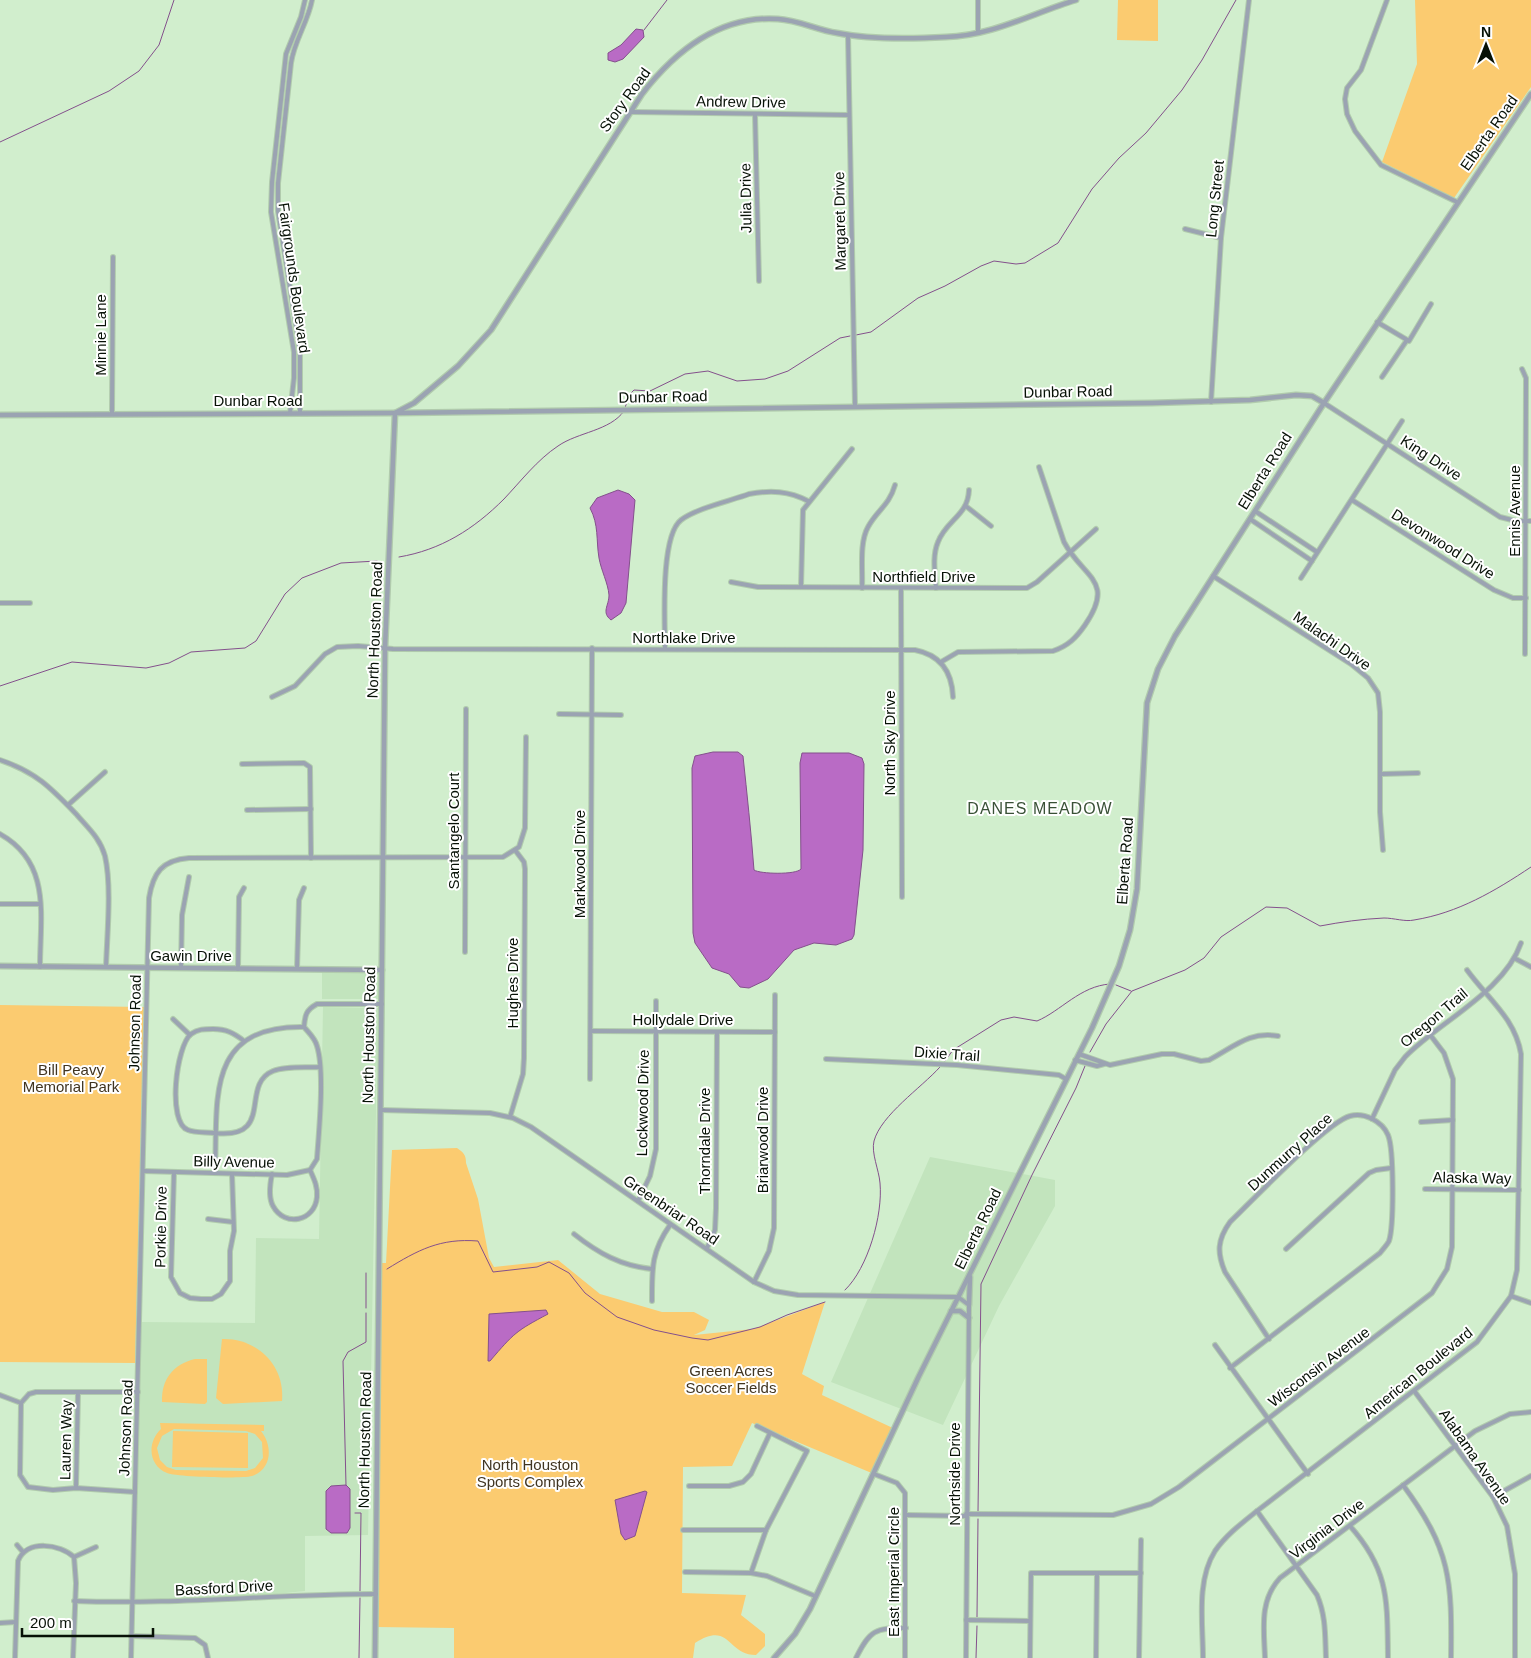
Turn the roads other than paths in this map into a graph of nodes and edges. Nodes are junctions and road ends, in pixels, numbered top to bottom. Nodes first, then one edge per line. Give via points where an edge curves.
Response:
1 (305, 0) edge
2 (312, 0) edge
3 (978, 0) edge
4 (1076, 0) edge
5 (1249, 0) edge
6 (1387, 0) edge
7 (1068, 1) edge
8 (978, 33) junction
9 (848, 35) junction
10 (1531, 94) edge
11 (632, 112) junction
12 (755, 114) junction
13 (849, 114) junction
14 (276, 146) junction
15 (282, 147) junction
16 (1457, 202) junction
17 (1185, 229) dead end
18 (1221, 238) junction
19 (113, 257) dead end
20 (759, 281) dead end
21 (1431, 304) dead end
22 (1377, 322) junction
23 (1407, 340) junction
24 (1522, 369) dead end
25 (1382, 377) dead end
26 (1211, 402) junction
27 (1324, 402) junction
28 (855, 406) junction
29 (290, 413) junction
30 (300, 413) junction
31 (395, 413) junction
32 (112, 414) junction
33 (0, 415) edge
34 (1402, 421) dead end
35 (1387, 443) junction
36 (852, 448) dead end
37 (1039, 467) dead end
38 (895, 485) dead end
39 (970, 490) dead end
40 (1352, 500) junction
41 (808, 501) junction
42 (967, 508) junction
43 (1255, 511) junction
44 (1250, 519) junction
45 (1526, 521) junction
46 (1531, 521) edge
47 (991, 526) dead end
48 (1096, 529) dead end
49 (1069, 552) junction
50 (1318, 552) junction
51 (1312, 561) junction
52 (1213, 576) junction
53 (1301, 578) dead end
54 (732, 582) dead end
55 (801, 587) junction
56 (862, 588) junction
57 (936, 588) junction
58 (901, 589) junction
59 (1526, 598) junction
60 (0, 603) edge
61 (30, 603) dead end
62 (385, 648) junction
63 (592, 648) junction
64 (665, 649) junction
65 (901, 649) junction
66 (1525, 654) dead end
67 (941, 662) junction
68 (272, 697) dead end
69 (953, 697) dead end
70 (466, 709) dead end
71 (559, 714) dead end
72 (592, 714) junction
73 (621, 714) dead end
74 (526, 736) dead end
75 (0, 760) edge
76 (242, 764) dead end
77 (105, 772) dead end
78 (1418, 773) dead end
79 (1381, 774) junction
80 (68, 805) junction
81 (311, 809) junction
82 (247, 810) dead end
83 (0, 834) edge
84 (515, 850) junction
85 (1383, 850) dead end
86 (310, 858) junction
87 (384, 858) junction
88 (466, 858) junction
89 (189, 877) dead end
90 (244, 888) dead end
91 (304, 888) dead end
92 (902, 897) dead end
93 (0, 904) edge
94 (40, 904) junction
95 (1521, 943) dead end
96 (465, 952) dead end
97 (1516, 959) junction
98 (0, 966) edge
99 (40, 967) junction
100 (106, 967) junction
101 (1531, 967) edge
102 (181, 968) junction
103 (238, 968) junction
104 (147, 969) junction
105 (297, 969) junction
106 (382, 970) junction
107 (1467, 970) dead end
108 (1483, 992) junction
109 (775, 995) dead end
110 (656, 1001) dead end
111 (382, 1004) junction
112 (173, 1019) dead end
113 (304, 1027) junction
114 (590, 1031) junction
115 (655, 1032) junction
116 (717, 1032) junction
117 (775, 1032) junction
118 (190, 1035) junction
119 (1278, 1036) dead end
120 (1431, 1036) junction
121 (244, 1041) junction
122 (1079, 1054) junction
123 (826, 1059) dead end
124 (1076, 1060) junction
125 (1104, 1064) junction
126 (319, 1067) junction
127 (1066, 1078) junction
128 (590, 1080) dead end
129 (380, 1110) junction
130 (510, 1117) junction
131 (1372, 1119) junction
132 (1453, 1120) junction
133 (1421, 1122) dead end
134 (216, 1133) junction
135 (1391, 1168) junction
136 (310, 1170) junction
137 (143, 1171) junction
138 (174, 1172) junction
139 (215, 1173) junction
140 (232, 1174) junction
141 (272, 1174) junction
142 (1425, 1189) dead end
143 (1453, 1189) junction
144 (1519, 1190) junction
145 (638, 1201) junction
146 (208, 1220) dead end
147 (233, 1222) junction
148 (670, 1225) junction
149 (574, 1234) dead end
150 (707, 1248) junction
151 (1286, 1249) dead end
152 (652, 1269) junction
153 (970, 1275) junction
154 (754, 1282) junction
155 (1511, 1296) junction
156 (958, 1297) junction
157 (652, 1301) dead end
158 (1531, 1303) edge
159 (969, 1305) junction
160 (951, 1311) junction
161 (969, 1318) junction
162 (1269, 1338) junction
163 (1215, 1345) dead end
164 (1230, 1368) junction
165 (78, 1392) junction
166 (138, 1392) junction
167 (1415, 1392) junction
168 (0, 1395) edge
169 (20, 1403) junction
170 (1531, 1412) edge
171 (1267, 1420) junction
172 (757, 1426) dead end
173 (770, 1432) junction
174 (1455, 1447) junction
175 (874, 1474) junction
176 (1308, 1474) junction
177 (1531, 1476) edge
178 (1403, 1485) junction
179 (689, 1486) dead end
180 (76, 1488) junction
181 (135, 1492) junction
182 (1493, 1497) junction
183 (1257, 1510) junction
184 (906, 1515) junction
185 (966, 1515) junction
186 (1350, 1526) junction
187 (683, 1530) dead end
188 (766, 1530) junction
189 (1141, 1540) dead end
190 (17, 1545) dead end
191 (96, 1547) dead end
192 (23, 1552) junction
193 (74, 1557) junction
194 (1297, 1565) junction
195 (685, 1572) dead end
196 (751, 1573) junction
197 (1097, 1573) junction
198 (1141, 1573) junction
199 (376, 1594) junction
200 (815, 1596) junction
201 (74, 1601) junction
202 (132, 1603) junction
203 (966, 1620) junction
204 (1030, 1621) junction
205 (16, 1622) junction
206 (0, 1623) edge
207 (906, 1628) junction
208 (132, 1636) junction
209 (15, 1658) edge
210 (73, 1658) edge
211 (131, 1658) edge
212 (208, 1658) edge
213 (375, 1658) edge
214 (774, 1658) edge
215 (856, 1658) edge
216 (905, 1658) edge
217 (966, 1658) edge
218 (1030, 1658) edge
219 (1096, 1658) edge
220 (1139, 1658) edge
221 (1203, 1658) edge
222 (1264, 1658) edge
223 (1326, 1658) edge
224 (1388, 1658) edge
225 (1451, 1658) edge
226 (1515, 1658) edge

1 - 14 street, Fairgrounds Boulevard via 286,54
2 - 15 street, Fairgrounds Boulevard via 292,56
3 - 8 street
4 - 7 street, Story Road
5 - 18 street, Long Street
6 - 16 street via 1361,70 1347,88 1348,114 1355,131 1381,165
7 - 8 street, Story Road
8 - 9 street, Story Road via 946,37
9 - 11 street, Story Road via 779,18 730,23 682,52 653,80
9 - 13 street, Margaret Drive
10 - 16 street, Elberta Road
11 - 12 street, Andrew Drive
11 - 31 street, Story Road via 491,330 458,366 414,403
12 - 13 street, Andrew Drive
12 - 20 street, Julia Drive
13 - 28 street, Margaret Drive
14 - 15 street
14 - 29 street, Fairgrounds Boulevard via 271,212 294,352
15 - 30 street, Fairgrounds Boulevard via 278,211 300,352
16 - 22 street, Elberta Road
17 - 18 street
18 - 26 street, Long Street
19 - 32 street, Minnie Lane
21 - 23 street
22 - 23 street
22 - 27 street, Elberta Road
23 - 25 street
24 - 45 street, Ennis Avenue via 1526,378
26 - 27 street, Dunbar Road via 1296,394
26 - 28 street, Dunbar Road
27 - 35 street, King Drive
27 - 43 street, Elberta Road
28 - 31 street, Dunbar Road
29 - 30 street, Dunbar Road
29 - 32 street, Dunbar Road
30 - 31 street, Dunbar Road
31 - 62 street, North Houston Road
32 - 33 street, Dunbar Road
34 - 35 street
35 - 40 street
35 - 45 street, King Drive via 1500,516
36 - 41 street
37 - 49 street
38 - 56 street via 890,500 865,533
39 - 42 street
40 - 50 street
40 - 59 street, Devonwood Drive via 1494,590 1514,598
41 - 55 street via 801,518
41 - 64 street via 789,493 759,492 681,520 671,536 667,556
42 - 47 street
42 - 57 street via 938,540
43 - 44 street, Elberta Road
43 - 50 street
44 - 51 street
44 - 52 street, Elberta Road
45 - 46 street, King Drive
45 - 59 street, Ennis Avenue
48 - 49 street, Northfield Drive
49 - 57 street, Northfield Drive via 1027,588
49 - 67 street via 1093,578 1099,597 1075,639 1053,651 958,652
50 - 51 street
51 - 53 street
52 - 79 street, Malachi Drive via 1352,664 1368,678 1378,694 1380,707
52 - 122 street, Elberta Road via 1174,636 1158,669 1147,703 1135,908 1119,966
54 - 55 street, Northfield Drive via 758,587
55 - 56 street, Northfield Drive
56 - 58 street, Northfield Drive
57 - 58 street, Northfield Drive
58 - 65 street, North Sky Drive
59 - 66 street, Ennis Avenue
60 - 61 street
62 - 63 street, Northlake Drive
62 - 68 street, Northlake Drive via 337,647 325,654 295,686
62 - 87 street, North Houston Road
63 - 64 street, Northlake Drive
63 - 72 street, Markwood Drive
64 - 65 street, Northlake Drive
65 - 67 street, Northlake Drive via 932,655
65 - 92 street, North Sky Drive
67 - 69 street via 950,677
70 - 88 street, Santangelo Court
71 - 72 street
72 - 73 street
72 - 114 street, Markwood Drive
74 - 84 street via 525,828
75 - 80 street via 20,767 47,783
76 - 81 street via 304,763 310,767
77 - 80 street
78 - 79 street
79 - 85 street, Malachi Drive
80 - 100 street via 91,829 104,856
81 - 82 street
81 - 86 street
83 - 94 street via 8,838 30,862 38,877
84 - 88 street, Johnson Road via 496,858
84 - 130 street, Hughes Drive via 525,869 524,1058 523,1074
86 - 87 street, Johnson Road
86 - 104 street, Johnson Road via 173,859 161,868 152,882
87 - 88 street, Johnson Road
87 - 106 street, North Houston Road
88 - 96 street, Santangelo Court
89 - 102 street via 182,915
90 - 103 street via 239,897
91 - 105 street via 299,900
93 - 94 street
94 - 99 street
95 - 97 street, Oregon Trail
97 - 101 street
97 - 108 street, Oregon Trail
98 - 99 street, Gawin Drive
99 - 100 street, Gawin Drive
100 - 104 street, Gawin Drive
102 - 103 street, Gawin Drive
102 - 104 street, Gawin Drive
103 - 105 street, Gawin Drive
104 - 137 street, Johnson Road
105 - 106 street, Gawin Drive
106 - 111 street, North Houston Road
107 - 108 street, American Boulevard
108 - 120 street, Oregon Trail
108 - 144 street, American Boulevard via 1504,1014 1518,1038 1521,1054
109 - 117 street, Briarwood Drive
110 - 115 street, Lockwood Drive
111 - 113 street via 317,1004 305,1014
111 - 129 street, North Houston Road
112 - 118 street
113 - 121 street via 268,1030
113 - 126 street via 318,1048
114 - 115 street, Hollydale Drive
114 - 128 street, Markwood Drive
115 - 116 street, Hollydale Drive
115 - 145 street, Lockwood Drive via 656,1149 650,1176
116 - 117 street, Hollydale Drive
116 - 150 street, Thorndale Drive via 716,1214 715,1230
117 - 154 street, Briarwood Drive via 774,1228 769,1251
118 - 121 street via 201,1029 223,1029
118 - 134 street via 178,1065 177,1110 182,1126 187,1130
119 - 125 street via 1252,1036 1210,1060 1162,1054 1117,1065
120 - 131 street, Oregon Trail via 1414,1048 1395,1070
120 - 132 street, Wisconsin Avenue via 1450,1065
121 - 134 street via 228,1058 222,1072
122 - 124 street, Elberta Road
122 - 125 street
123 - 127 street, Dixie Trail via 957,1064
124 - 125 street via 1097,1066
124 - 127 street, Elberta Road
126 - 134 street via 272,1071 257,1090 254,1116 248,1125 240,1132
126 - 136 street via 318,1159
127 - 153 street, Elberta Road
129 - 130 street, Greenbriar Road via 485,1112
129 - 199 street, North Houston Road
130 - 145 street, Greenbriar Road via 531,1127
131 - 135 street via 1387,1132 1391,1145
131 - 162 street, Dunmurry Place via 1352,1115 1328,1129 1230,1222 1220,1238 1220,1261
132 - 133 street
132 - 143 street, Wisconsin Avenue
134 - 139 street
135 - 151 street via 1369,1173
135 - 162 street via 1391,1230 1385,1248
136 - 141 street, Billy Avenue via 287,1175
136 - 141 street via 317,1189 316,1207 308,1216 296,1219 285,1218 273,1206 270,1193
137 - 138 street, Billy Avenue
137 - 166 street, Johnson Road
138 - 139 street, Billy Avenue
138 - 147 street, Porkie Drive via 171,1268 174,1285 180,1292 190,1298 212,1299 227,1288 231,1273
139 - 140 street, Billy Avenue
140 - 141 street, Billy Avenue
140 - 147 street, Porkie Drive
142 - 143 street, Alaska Way
143 - 144 street, Alaska Way
143 - 171 street, Wisconsin Avenue via 1450,1260 1432,1293
144 - 155 street, American Boulevard via 1517,1270
145 - 148 street, Greenbriar Road
146 - 147 street
148 - 150 street, Greenbriar Road
148 - 152 street via 656,1247
149 - 152 street via 618,1263
150 - 154 street, Greenbriar Road
152 - 157 street
153 - 156 street, Elberta Road
153 - 159 street
154 - 156 street, Greenbriar Road via 774,1291 798,1295
155 - 158 street
155 - 167 street, American Boulevard via 1478,1342
156 - 159 street
156 - 160 street, Elberta Road
159 - 161 street, Northside Drive
160 - 161 street via 960,1311
160 - 175 street, Elberta Road
161 - 185 street, Northside Drive
162 - 164 street
163 - 164 street
164 - 171 street
165 - 166 street
165 - 169 street via 36,1392 28,1394
165 - 180 street, Lauren Way
166 - 181 street, Johnson Road
167 - 174 street, Alabama Avenue
167 - 176 street, American Boulevard
168 - 169 street
169 - 180 street via 20,1475 23,1481 28,1487 38,1490
170 - 174 street, Virginia Drive via 1510,1414 1491,1422
171 - 176 street
171 - 185 street, Wisconsin Avenue via 1170,1493 1140,1509 1113,1514
172 - 173 street
173 - 179 street via 751,1474 743,1482
173 - 188 street via 807,1451
174 - 178 street, Virginia Drive
174 - 182 street, Alabama Avenue
175 - 184 street, East Imperial Circle via 897,1483 905,1493
175 - 200 street, Elberta Road
176 - 183 street, American Boulevard
177 - 182 street
178 - 186 street, Virginia Drive
178 - 225 street via 1435,1534 1447,1565 1451,1592
180 - 181 street
181 - 202 street, Johnson Road
182 - 226 street, Alabama Avenue via 1512,1544
183 - 194 street
183 - 221 street, American Boulevard via 1225,1538 1209,1563 1203,1592
184 - 185 street, Wisconsin Avenue
184 - 207 street, East Imperial Circle
185 - 203 street, Northside Drive
186 - 194 street, Virginia Drive
186 - 224 street via 1367,1545 1382,1580 1387,1609
187 - 188 street
188 - 196 street
189 - 198 street
190 - 192 street
191 - 193 street
192 - 193 street via 36,1547 60,1548
192 - 205 street via 17,1568
193 - 201 street
194 - 222 street, Virginia Drive via 1276,1582 1266,1599
194 - 223 street via 1323,1610
195 - 196 street
196 - 200 street via 792,1584
197 - 198 street
197 - 204 street via 1031,1572
197 - 219 street
198 - 220 street
199 - 202 street, Bassford Drive via 303,1594 220,1601
199 - 213 street, North Houston Road
200 - 214 street, Elberta Road via 795,1634
201 - 202 street, Bassford Drive
201 - 210 street
202 - 208 street, Johnson Road
203 - 204 street
203 - 217 street, Northside Drive
204 - 218 street
205 - 206 street
205 - 209 street
207 - 215 street via 875,1631 867,1638
207 - 216 street, East Imperial Circle
208 - 211 street, Johnson Road
208 - 212 street via 195,1638 205,1645

